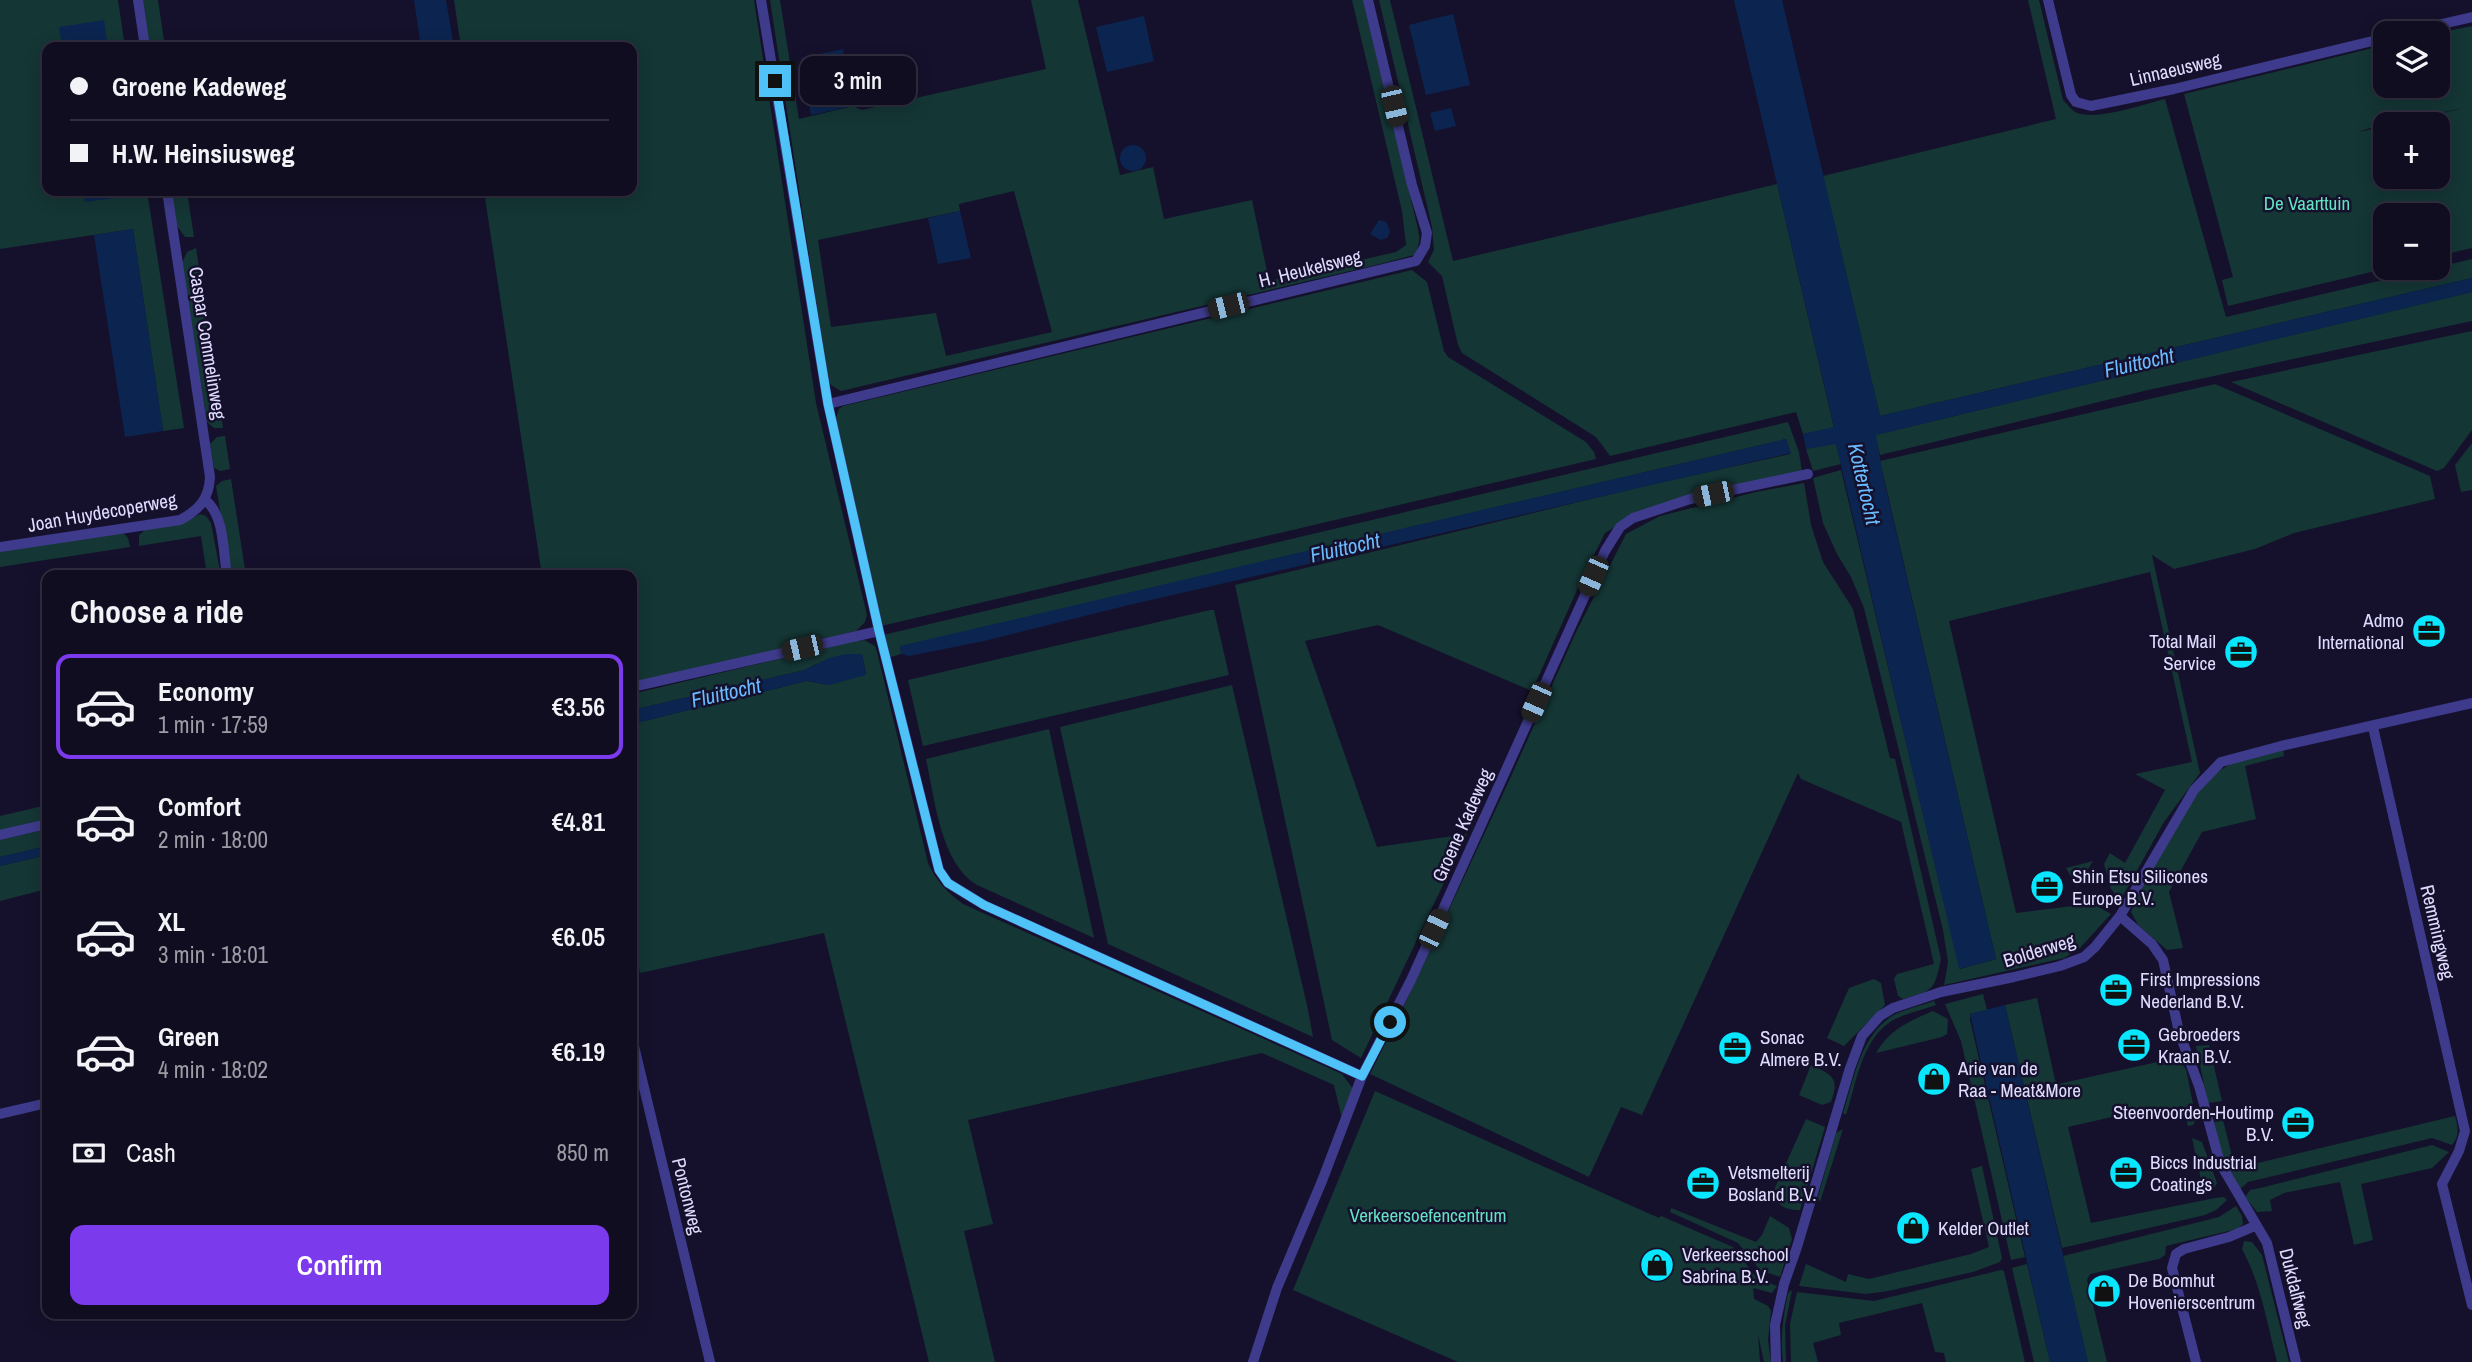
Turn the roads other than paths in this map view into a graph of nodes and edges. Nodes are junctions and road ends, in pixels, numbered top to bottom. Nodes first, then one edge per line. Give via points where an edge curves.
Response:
1 (138, 0) edge
2 (761, 0) edge
3 (1368, 0) edge
4 (2048, 0) edge
5 (2472, 17) edge
6 (2450, 22) edge
7 (2373, 41) edge
8 (144, 42) edge
9 (168, 196) edge
10 (828, 404) junction
11 (1808, 474) dead end
12 (205, 500) junction
13 (0, 547) edge
14 (226, 570) edge
15 (879, 631) junction
16 (637, 686) edge
17 (2472, 703) edge
18 (2373, 727) junction
19 (42, 825) edge
20 (0, 835) edge
21 (2120, 916) junction
22 (637, 1059) edge
23 (1362, 1076) junction
24 (42, 1104) edge
25 (0, 1114) edge
26 (2255, 1226) junction
27 (2472, 1305) edge
28 (710, 1362) edge
29 (1253, 1362) edge
30 (1776, 1362) edge
31 (2196, 1362) edge
32 (2296, 1362) edge

1 - 8 street
2 - 10 street
3 - 10 street, H. Heukelsweg via 1427,233 1416,261
4 - 7 street, Linnaeusweg via 2071,95 2076,102 2091,106
5 - 6 street
9 - 12 street, Caspar Commelinweg via 210,477
10 - 15 street
11 - 23 street, Groene Kadeweg via 1690,499 1633,518 1620,527 1605,551 1411,980
12 - 13 street, Joan Huydecoperweg via 180,520
12 - 14 street via 217,516
15 - 16 street
15 - 23 street via 939,870 948,883 984,905
17 - 18 street, Bolderweg
18 - 21 street, Bolderweg via 2221,762 2194,790
18 - 27 street, Remmingweg via 2465,1131 2442,1184
19 - 20 street
21 - 26 street, Dukdalfweg via 2163,960 2179,1032 2220,1163
21 - 30 street, Bolderweg via 2084,957 1893,1008 1862,1036 1778,1304
22 - 28 street, Pontonweg
23 - 29 street, Groene Kadeweg via 1277,1288
24 - 25 street
26 - 31 street via 2176,1254 2172,1268
26 - 32 street, Dukdalfweg via 2267,1243

